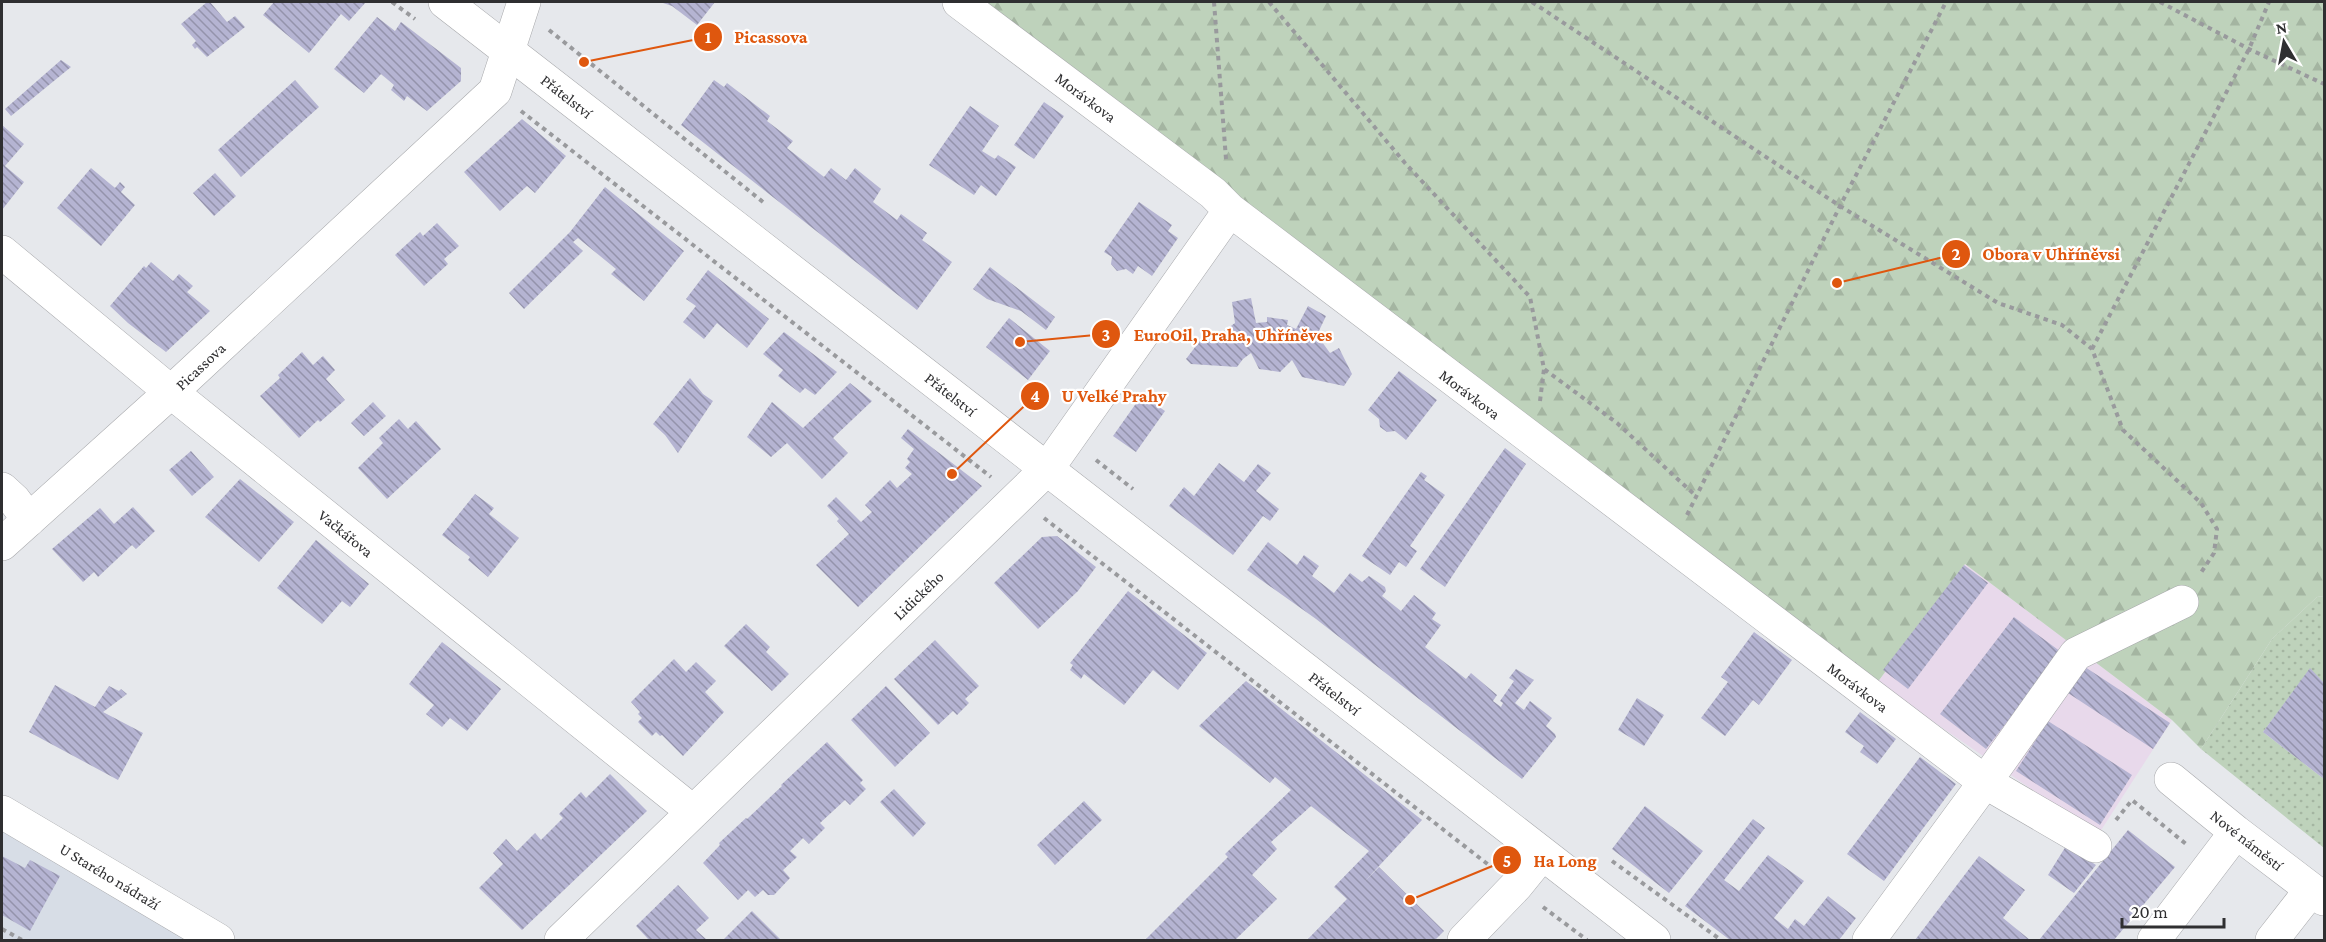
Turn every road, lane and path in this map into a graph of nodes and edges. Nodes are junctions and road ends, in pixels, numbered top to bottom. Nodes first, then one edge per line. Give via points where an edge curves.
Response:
1 (392, 2) edge
2 (445, 2) edge
3 (524, 2) edge
4 (959, 2) edge
5 (1214, 2) edge
6 (1269, 2) edge
7 (1532, 2) edge
8 (1946, 2) edge
9 (2160, 2) edge
10 (2269, 2) edge
11 (424, 26) dead end
12 (2249, 48) junction
13 (508, 50) junction
14 (2325, 84) edge
15 (1840, 206) junction
16 (1230, 210) junction
17 (2, 252) edge
18 (2092, 349) junction
19 (171, 392) junction
20 (1047, 469) junction
21 (2, 489) edge
22 (1696, 496) junction
23 (29, 520) junction
24 (2, 544) edge
25 (1672, 546) junction
26 (2182, 602) joint
27 (2171, 779) dead end
28 (1985, 782) junction
29 (692, 811) junction
30 (2, 812) edge
31 (2236, 832) junction
32 (2095, 846) dead end
33 (1542, 854) junction
34 (2318, 894) edge
35 (2, 929) edge
36 (22, 940) edge
37 (218, 940) edge
38 (561, 940) edge
39 (1464, 940) edge
40 (1654, 940) edge
41 (1869, 940) edge
42 (2154, 940) edge
43 (2272, 940) edge

1 - 11 path
2 - 13 street, Přátelství
3 - 13 street, Picassova
4 - 16 street, Morávkova via 1213,193
5 - 16 path
6 - 22 path via 1405,163 1530,297 1544,369 1617,423
7 - 15 path
8 - 15 path
9 - 12 path
10 - 12 path
12 - 14 path
12 - 18 path
13 - 19 street, Picassova via 495,91
13 - 20 street, Přátelství
15 - 18 path via 1998,303 2061,324
15 - 22 path
16 - 20 street, Lidického
16 - 25 street, Morávkova
17 - 19 street, Vačkářova
18 - 26 path via 2123,430 2201,503 2217,529 2214,553
19 - 23 street, Picassova
19 - 29 street, Vačkářova
20 - 29 street, Lidického
20 - 33 street, Přátelství
21 - 23 street
22 - 25 path
23 - 24 street, Picassova
25 - 28 street, Morávkova
26 - 28 street via 2076,654
27 - 31 street, Nové náměstí
28 - 32 street, Morávkova
28 - 41 street
29 - 38 street, Lidického
30 - 37 street, U Starého nádraží
31 - 34 street, Nové náměstí
31 - 42 street
33 - 39 street
33 - 40 street, Přátelství
34 - 43 street
35 - 36 path

